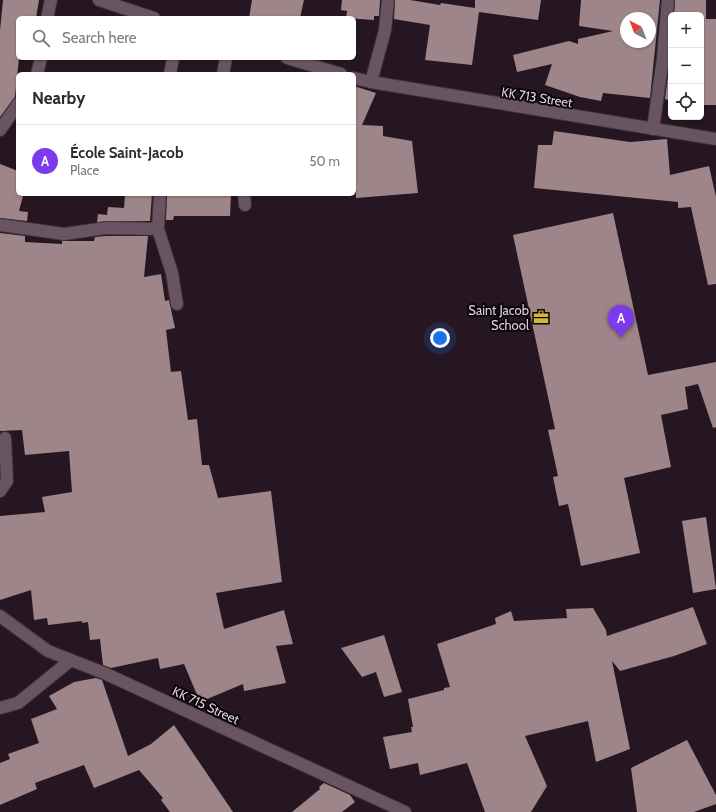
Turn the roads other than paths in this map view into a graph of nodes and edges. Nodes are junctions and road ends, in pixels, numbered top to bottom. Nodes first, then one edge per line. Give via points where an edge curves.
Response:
1 (50, 0) edge
2 (100, 0) edge
3 (388, 0) edge
4 (668, 0) edge
5 (47, 16) edge
6 (148, 16) edge
7 (41, 60) edge
8 (173, 60) edge
9 (226, 60) edge
10 (294, 60) edge
11 (38, 72) edge
12 (170, 72) edge
13 (223, 72) edge
14 (334, 72) edge
15 (356, 78) edge
16 (371, 82) junction
17 (16, 107) edge
18 (653, 129) junction
19 (0, 130) edge
20 (716, 139) edge
21 (160, 196) edge
22 (0, 226) edge
23 (158, 229) junction
24 (177, 304) dead end
25 (5, 438) dead end
26 (0, 491) edge
27 (0, 616) edge
28 (72, 660) junction
29 (0, 708) edge
30 (405, 812) edge

1 - 5 street
2 - 6 street
3 - 16 street via 385,30
4 - 18 street
7 - 11 street
8 - 12 street
9 - 13 street
10 - 14 street
15 - 16 street, KK 713 Street
16 - 18 street, KK 713 Street
17 - 19 street
18 - 20 street, KK 713 Street
21 - 23 street
22 - 23 street via 64,234 106,228
23 - 24 street via 172,273
25 - 26 street via 7,481
27 - 28 street, KK 715 Street via 48,651
28 - 29 street via 18,703
28 - 30 street, KK 715 Street

